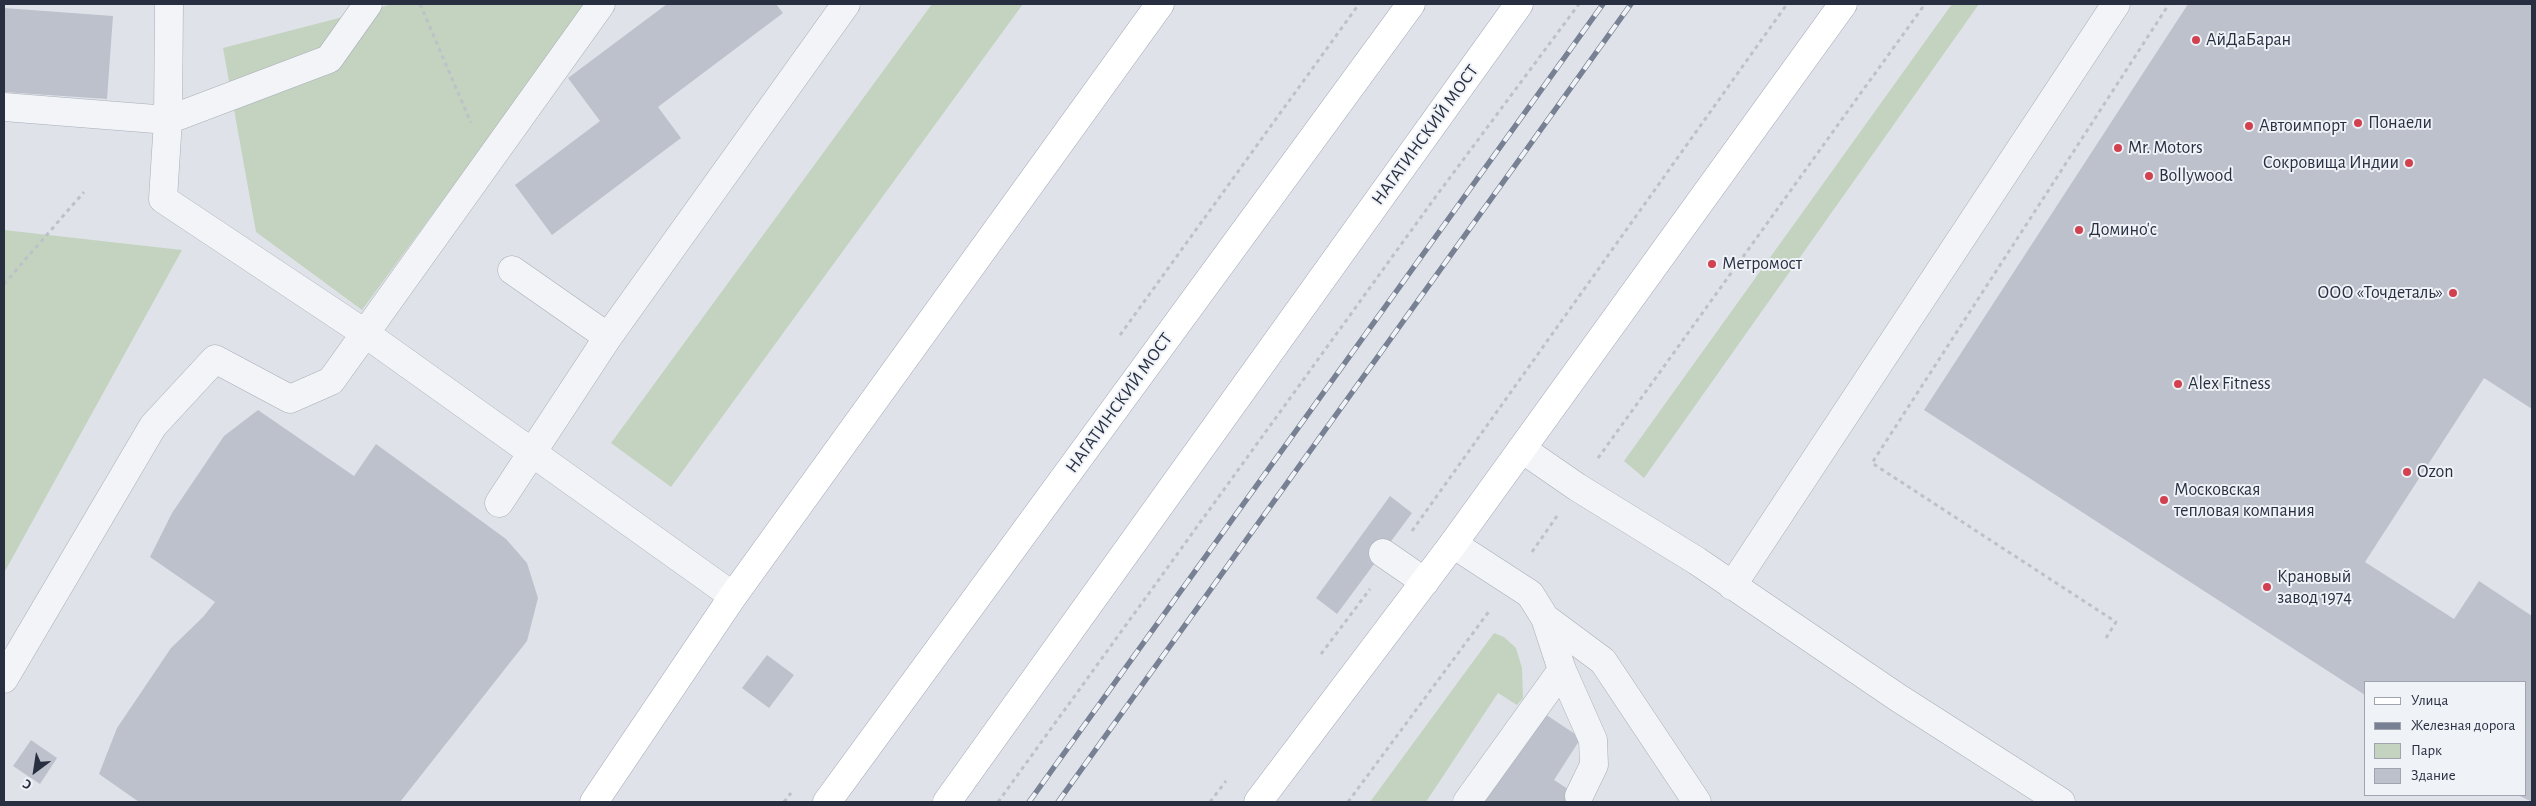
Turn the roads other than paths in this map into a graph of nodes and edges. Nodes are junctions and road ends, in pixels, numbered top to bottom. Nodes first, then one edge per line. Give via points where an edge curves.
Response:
1 (169, 4) edge
2 (368, 4) edge
3 (602, 4) edge
4 (846, 4) edge
5 (1160, 4) edge
6 (1411, 4) edge
7 (1519, 4) edge
8 (1843, 4) edge
9 (2116, 4) edge
10 (4, 107) edge
11 (168, 120) junction
12 (512, 270) dead end
13 (366, 334) junction
14 (608, 337) junction
15 (1522, 449) junction
16 (533, 452) junction
17 (499, 503) dead end
18 (1453, 544) junction
19 (1387, 557) road end
20 (1425, 582) junction
21 (1732, 586) junction
22 (733, 596) junction
23 (1545, 618) junction
24 (1562, 670) junction
25 (4, 679) edge
26 (1579, 796) dead end
27 (594, 802) edge
28 (827, 802) edge
29 (946, 802) edge
30 (1258, 802) edge
31 (1467, 802) edge
32 (1697, 802) edge
33 (2062, 802) edge

1 - 11 lane
2 - 11 lane via 329,59
3 - 13 lane
4 - 14 lane
5 - 22 main road
6 - 28 main road, НАГАТИНСКИЙ МОСТ
7 - 29 main road, НАГАТИНСКИЙ МОСТ
8 - 15 main road
9 - 21 lane
10 - 11 lane
11 - 13 lane via 162,199
12 - 14 lane
13 - 16 lane
13 - 25 lane via 331,381 290,399 215,358 153,426
14 - 16 lane
15 - 18 main road
15 - 21 lane
16 - 17 lane
16 - 22 lane
18 - 20 main road
18 - 23 lane via 1530,594
19 - 20 lane
20 - 30 main road
21 - 33 lane via 1897,697
22 - 27 main road
23 - 24 lane
23 - 32 lane via 1603,661
24 - 26 lane via 1593,740 1594,765
24 - 31 lane

